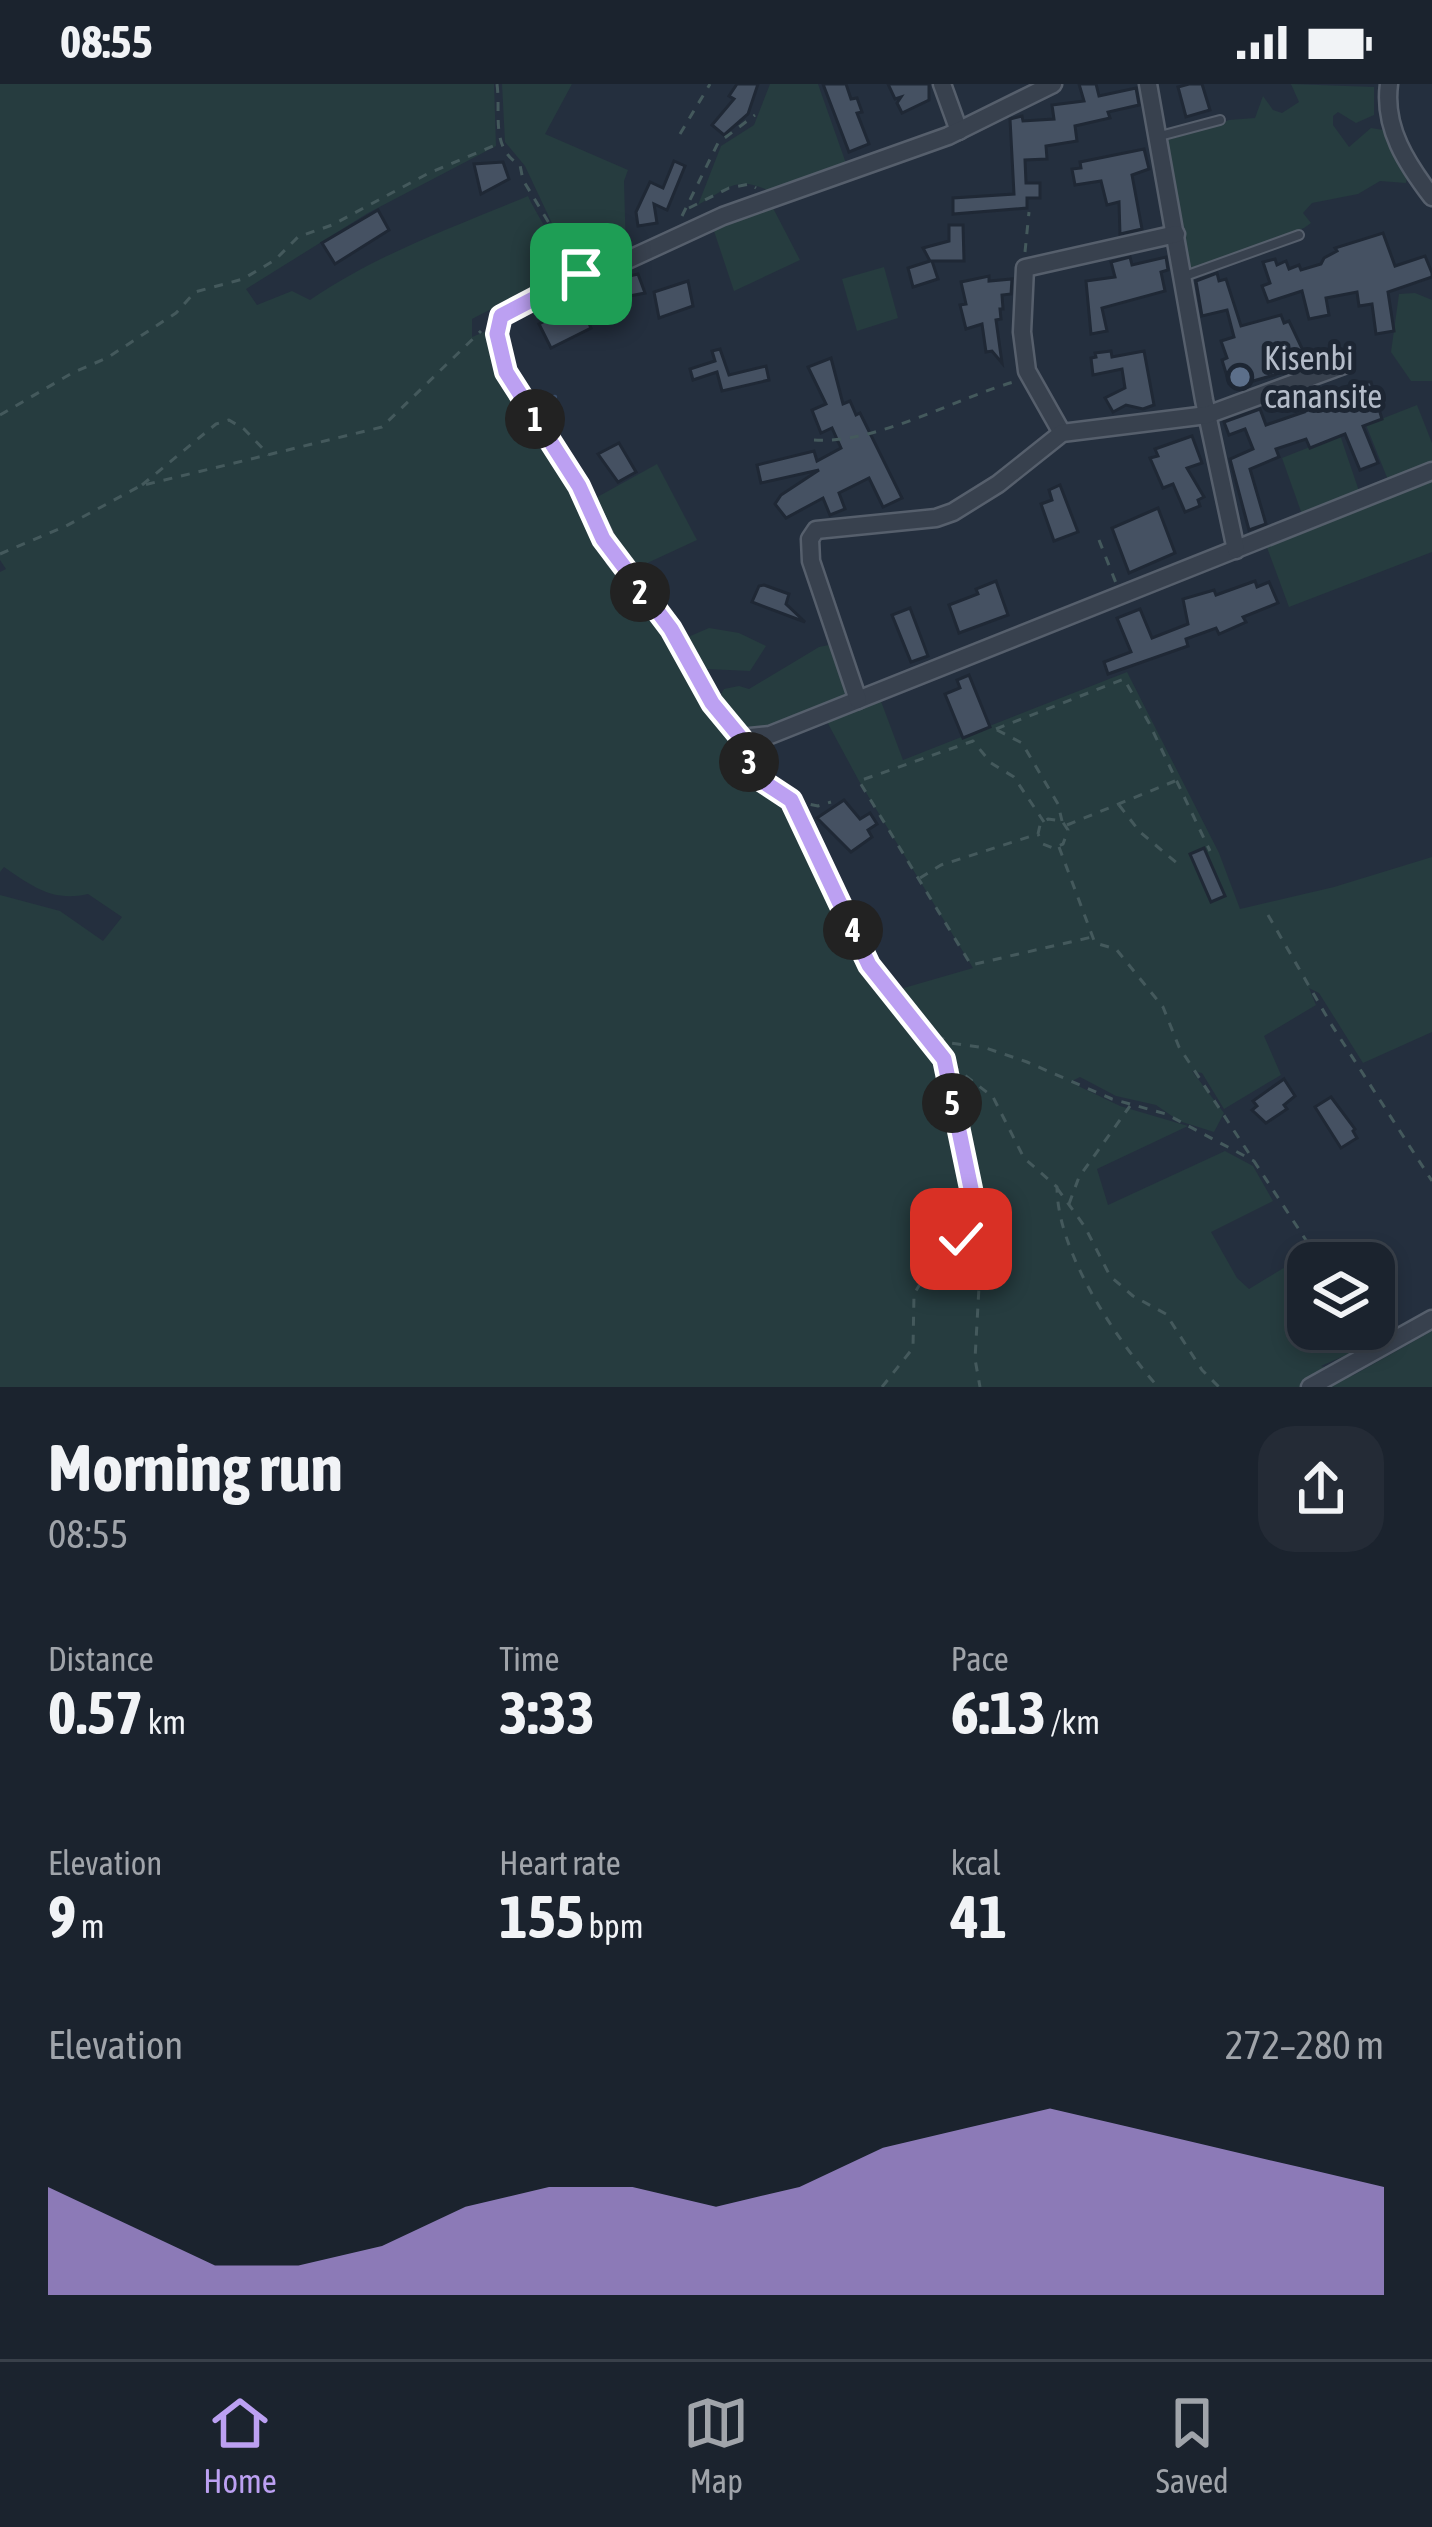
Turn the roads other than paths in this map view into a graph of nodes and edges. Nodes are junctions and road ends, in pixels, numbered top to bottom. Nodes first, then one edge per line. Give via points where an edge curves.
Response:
1 (942, 84) edge
2 (1053, 84) edge
3 (1148, 84) edge
4 (1389, 84) edge
5 (1220, 120) dead end
6 (959, 131) junction
7 (1160, 136) junction
8 (1432, 197) edge
9 (1176, 234) junction
10 (1300, 235) dead end
11 (1183, 276) junction
12 (1344, 365) dead end
13 (1207, 415) junction
14 (1062, 433) junction
15 (1432, 471) edge
16 (1236, 550) junction
17 (858, 700) junction
18 (1432, 1319) edge
19 (1310, 1387) edge

1 - 6 street
2 - 6 street
3 - 7 street
4 - 8 street via 1402,158
5 - 7 lane
6 - 17 street via 581,274 501,316 497,334 506,372 615,558 741,738 770,735
7 - 9 street
9 - 11 street
9 - 14 street via 1025,268 1030,377
10 - 11 lane
11 - 13 street
12 - 13 street
13 - 14 street
13 - 16 street
14 - 17 street via 953,512 812,534 811,561
15 - 16 street
16 - 17 street
18 - 19 street

